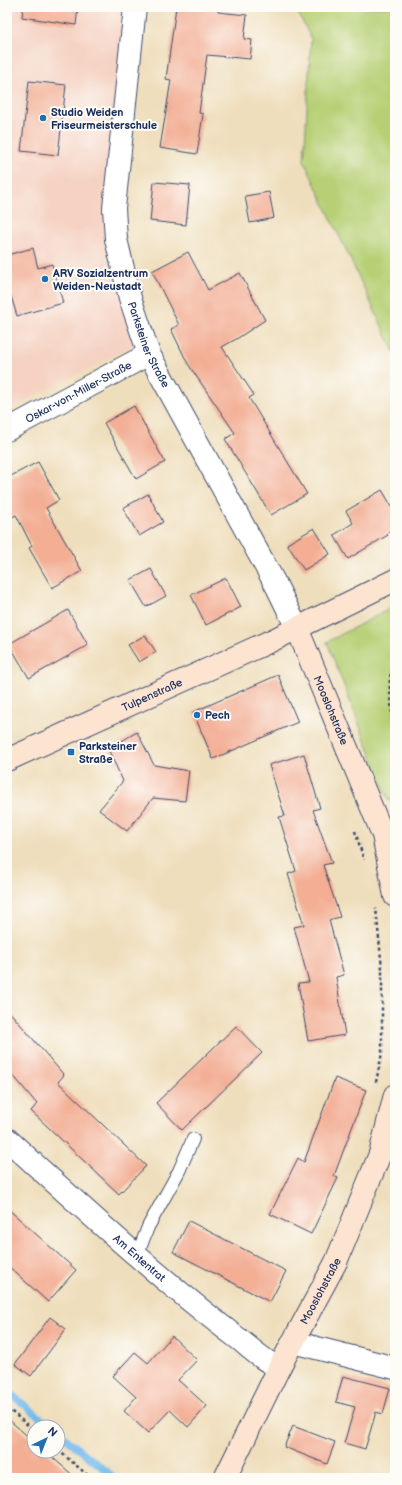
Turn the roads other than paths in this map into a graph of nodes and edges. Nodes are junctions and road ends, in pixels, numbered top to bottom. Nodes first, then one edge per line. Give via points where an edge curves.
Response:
1 (135, 7) edge
2 (149, 354) junction
3 (7, 430) edge
4 (395, 580) edge
5 (297, 628) junction
6 (7, 760) edge
7 (389, 834) edge
8 (386, 901) edge
9 (395, 1095) edge
10 (7, 1139) edge
11 (193, 1139) dead end
12 (137, 1256) junction
13 (293, 1342) junction
14 (280, 1366) junction
15 (395, 1368) edge
16 (225, 1478) edge

1 - 2 street, Parksteiner Straße via 114,208 116,240 130,298
2 - 3 street, Oskar-von-Miller-Straße
2 - 5 street, Parksteiner Straße
4 - 5 street
5 - 6 street, Tulpenstraße
5 - 7 street, Mooslohstraße
7 - 8 street, Mooslohstraße
9 - 13 street, Mooslohstraße via 380,1154 336,1262
10 - 12 street, Am Ententrat
11 - 12 lane via 179,1171 148,1227
12 - 14 street, Am Ententrat via 206,1314 263,1357
13 - 14 street, Mooslohstraße
13 - 15 street
14 - 16 street, Mooslohstraße

